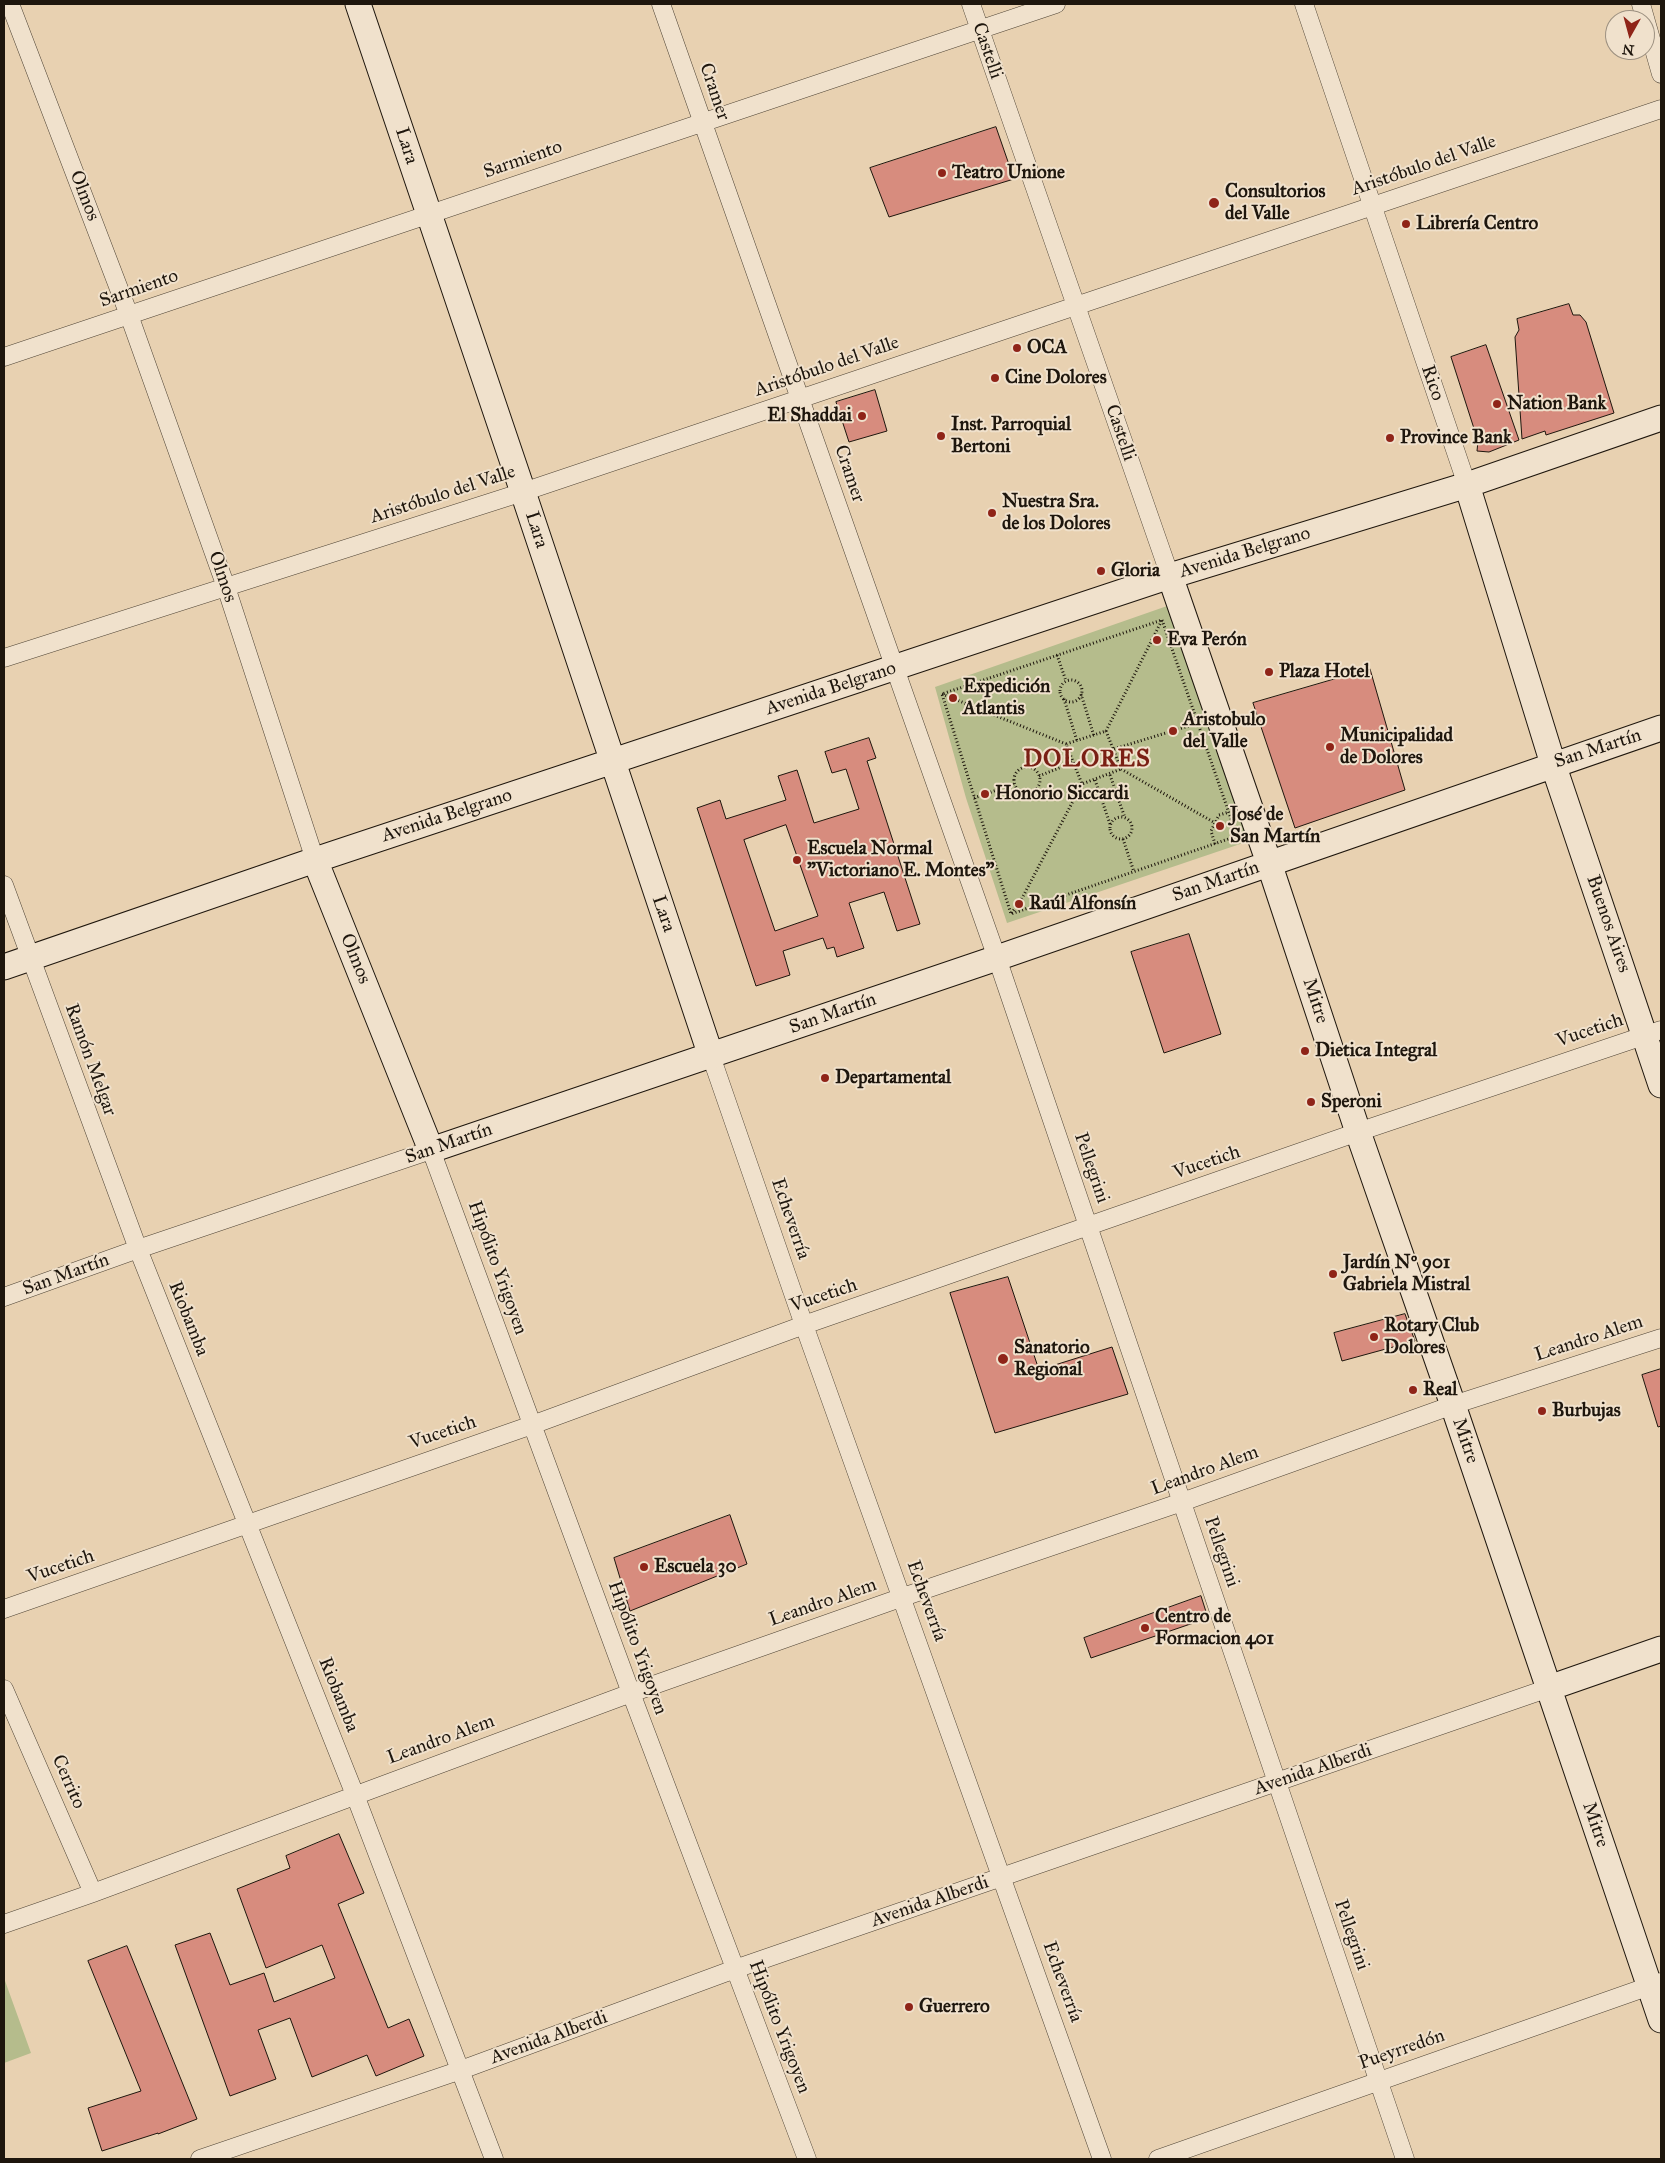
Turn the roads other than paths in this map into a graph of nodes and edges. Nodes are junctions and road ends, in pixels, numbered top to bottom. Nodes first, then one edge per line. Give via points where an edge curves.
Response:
1 (10, 4) edge
2 (358, 4) edge
3 (661, 4) edge
4 (971, 4) edge
5 (1056, 4) edge
6 (1304, 4) edge
7 (1641, 4) edge
8 (980, 29) junction
9 (1661, 74) edge
10 (1661, 108) edge
11 (703, 122) junction
12 (1372, 206) junction
13 (428, 214) junction
14 (1076, 306) junction
15 (129, 315) junction
16 (4, 357) edge
17 (800, 398) junction
18 (1661, 418) edge
19 (1466, 485) junction
20 (523, 492) junction
21 (1170, 576) junction
22 (226, 587) junction
23 (4, 658) edge
24 (895, 667) junction
25 (1661, 728) edge
26 (612, 762) junction
27 (1553, 764) junction
28 (315, 860) junction
29 (1269, 863) junction
30 (4, 885) edge
31 (30, 958) junction
32 (997, 958) junction
33 (4, 967) edge
34 (1653, 1032) edge
35 (711, 1056) junction
36 (1661, 1085) edge
37 (1358, 1132) junction
38 (431, 1150) junction
39 (1089, 1227) junction
40 (138, 1250) junction
41 (4, 1297) edge
42 (804, 1325) junction
43 (1661, 1338) edge
44 (1453, 1405) junction
45 (532, 1425) junction
46 (1182, 1502) junction
47 (246, 1524) junction
48 (903, 1597) junction
49 (4, 1609) edge
50 (1661, 1649) edge
51 (1549, 1688) junction
52 (4, 1689) edge
53 (631, 1693) junction
54 (1277, 1782) junction
55 (355, 1795) junction
56 (1002, 1877) junction
57 (93, 1893) junction
58 (4, 1924) edge
59 (735, 1969) junction
60 (1655, 1984) edge
61 (1661, 2020) edge
62 (461, 2070) junction
63 (1378, 2082) junction
64 (200, 2159) edge
65 (494, 2159) edge
66 (807, 2159) edge
67 (1102, 2159) edge
68 (1158, 2159) edge
69 (1405, 2159) edge

1 - 15 street, Olmos
2 - 13 main road, Lara
3 - 11 street, Cramer
4 - 8 street, Castelli
5 - 8 street, Sarmiento
6 - 12 street, Rico
7 - 9 street
8 - 11 street, Sarmiento
8 - 14 street, Castelli
10 - 12 street, Aristóbulo del Valle
11 - 13 street, Sarmiento
11 - 17 street, Cramer
12 - 14 street, Aristóbulo del Valle
12 - 19 street, Rico
13 - 15 street, Sarmiento
13 - 20 main road, Lara
14 - 17 street, Aristóbulo del Valle
14 - 21 street, Castelli
15 - 16 street, Sarmiento
15 - 22 street, Olmos
17 - 20 street, Aristóbulo del Valle
17 - 24 street, Cramer
18 - 19 main road, Avenida Belgrano
19 - 21 main road, Avenida Belgrano
19 - 27 main road, Rico
20 - 22 street, Aristóbulo del Valle
20 - 26 main road, Lara
21 - 24 main road, Avenida Belgrano
21 - 29 main road, Castelli
22 - 23 street, Aristóbulo del Valle
22 - 28 street, Olmos
24 - 26 main road, Avenida Belgrano
24 - 32 street, Cramer
25 - 27 main road, San Martín
26 - 28 main road, Avenida Belgrano
26 - 35 main road, Lara
27 - 29 main road, San Martín
27 - 34 main road, Buenos Aires
28 - 31 main road, Avenida Belgrano
28 - 38 main road, Olmos
29 - 32 main road, San Martín
29 - 37 main road, Mitre
30 - 31 street, Ramón Melgar
31 - 33 main road, Avenida Belgrano
31 - 40 street, Ramón Melgar
32 - 35 main road, San Martín
32 - 39 street, Pellegrini
34 - 36 main road, Buenos Aires
34 - 37 street, Vucetich
35 - 38 main road, San Martín
35 - 42 street, Echeverría
37 - 39 street, Vucetich
37 - 44 main road, Mitre
38 - 40 street, San Martín
38 - 45 street, Hipólito Yrigoyen
39 - 42 street, Vucetich
39 - 46 street, Pellegrini
40 - 41 street, San Martín
40 - 47 street, Riobamba
42 - 45 street, Vucetich
42 - 48 street, Echeverría
43 - 44 street, Leandro Alem
44 - 46 street, Leandro Alem
44 - 51 main road, Mitre
45 - 47 street, Vucetich
45 - 53 street, Hipólito Yrigoyen
46 - 48 street, Leandro Alem
46 - 54 street, Pellegrini
47 - 49 street, Vucetich
47 - 55 street, Riobamba
48 - 53 street, Leandro Alem
48 - 56 street, Echeverría
50 - 51 main road, Avenida Alberdi
51 - 54 street, Avenida Alberdi
51 - 60 main road, Mitre
52 - 57 street, Cerrito
53 - 55 street, Leandro Alem
53 - 59 street, Hipólito Yrigoyen
54 - 56 street, Avenida Alberdi
54 - 63 street, Pellegrini
55 - 57 street, Leandro Alem
55 - 62 street, Riobamba
56 - 59 street, Avenida Alberdi
56 - 67 street, Echeverría
57 - 58 street, Leandro Alem
59 - 62 street, Avenida Alberdi
59 - 66 street, Hipólito Yrigoyen
60 - 61 main road, Mitre
60 - 63 street, Pueyrredón
62 - 64 street, Avenida Alberdi
62 - 65 street, Riobamba
63 - 68 street, Pueyrredón
63 - 69 street, Pellegrini

